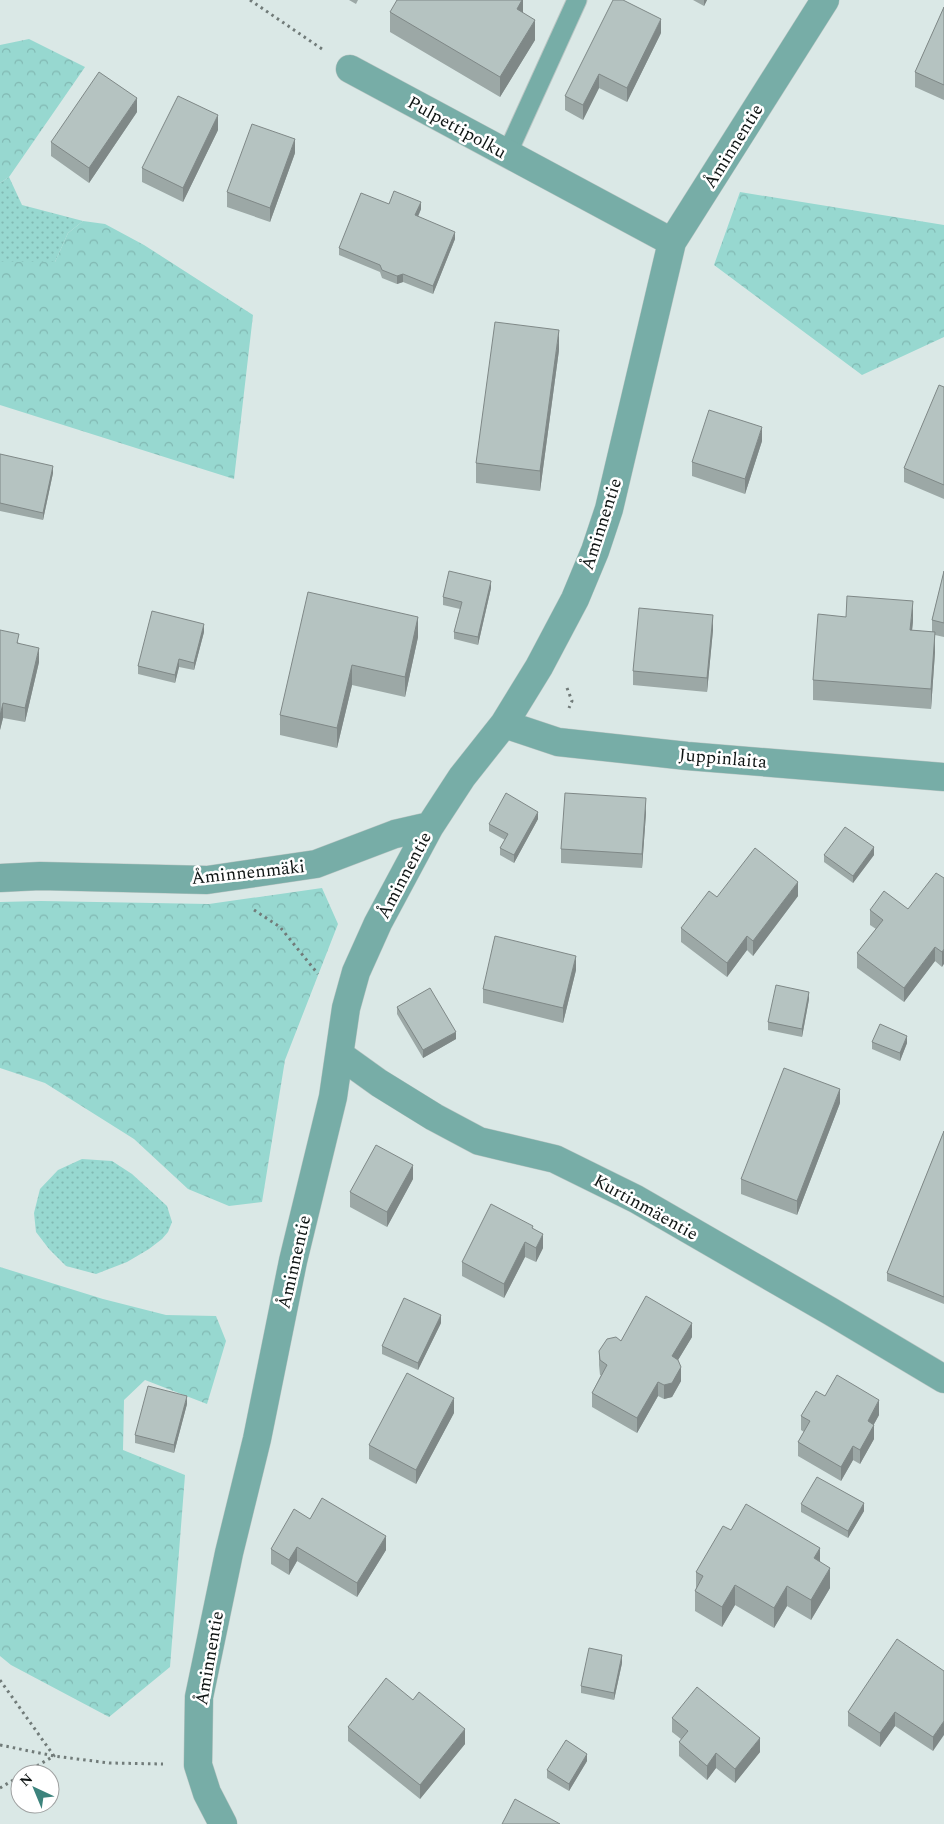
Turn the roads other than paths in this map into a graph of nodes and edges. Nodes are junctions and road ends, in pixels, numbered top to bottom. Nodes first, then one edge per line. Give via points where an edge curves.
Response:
1 (577, 0) edge
2 (825, 0) edge
3 (350, 68) road end
4 (507, 154) junction
5 (672, 242) junction
6 (504, 724) junction
7 (944, 777) edge
8 (430, 826) junction
9 (0, 878) edge
10 (340, 1055) junction
11 (944, 1379) edge
12 (223, 1824) edge

1 - 4 lane
2 - 5 street, Åminnentie
3 - 4 street, Pulpettipolku
4 - 5 street, Pulpettipolku
5 - 6 street, Åminnentie via 609,509 595,550 571,608
6 - 7 street, Juppinlaita via 558,742
6 - 8 street, Åminnentie via 462,777
8 - 9 street, Åminnenmäki via 395,834 316,864 208,880
8 - 10 street, Åminnentie via 378,923 356,972 346,1008
10 - 11 street, Kurtinmäentie via 426,1112 480,1141 555,1158 636,1199
10 - 12 street, Åminnentie via 199,1697 198,1765 207,1793

